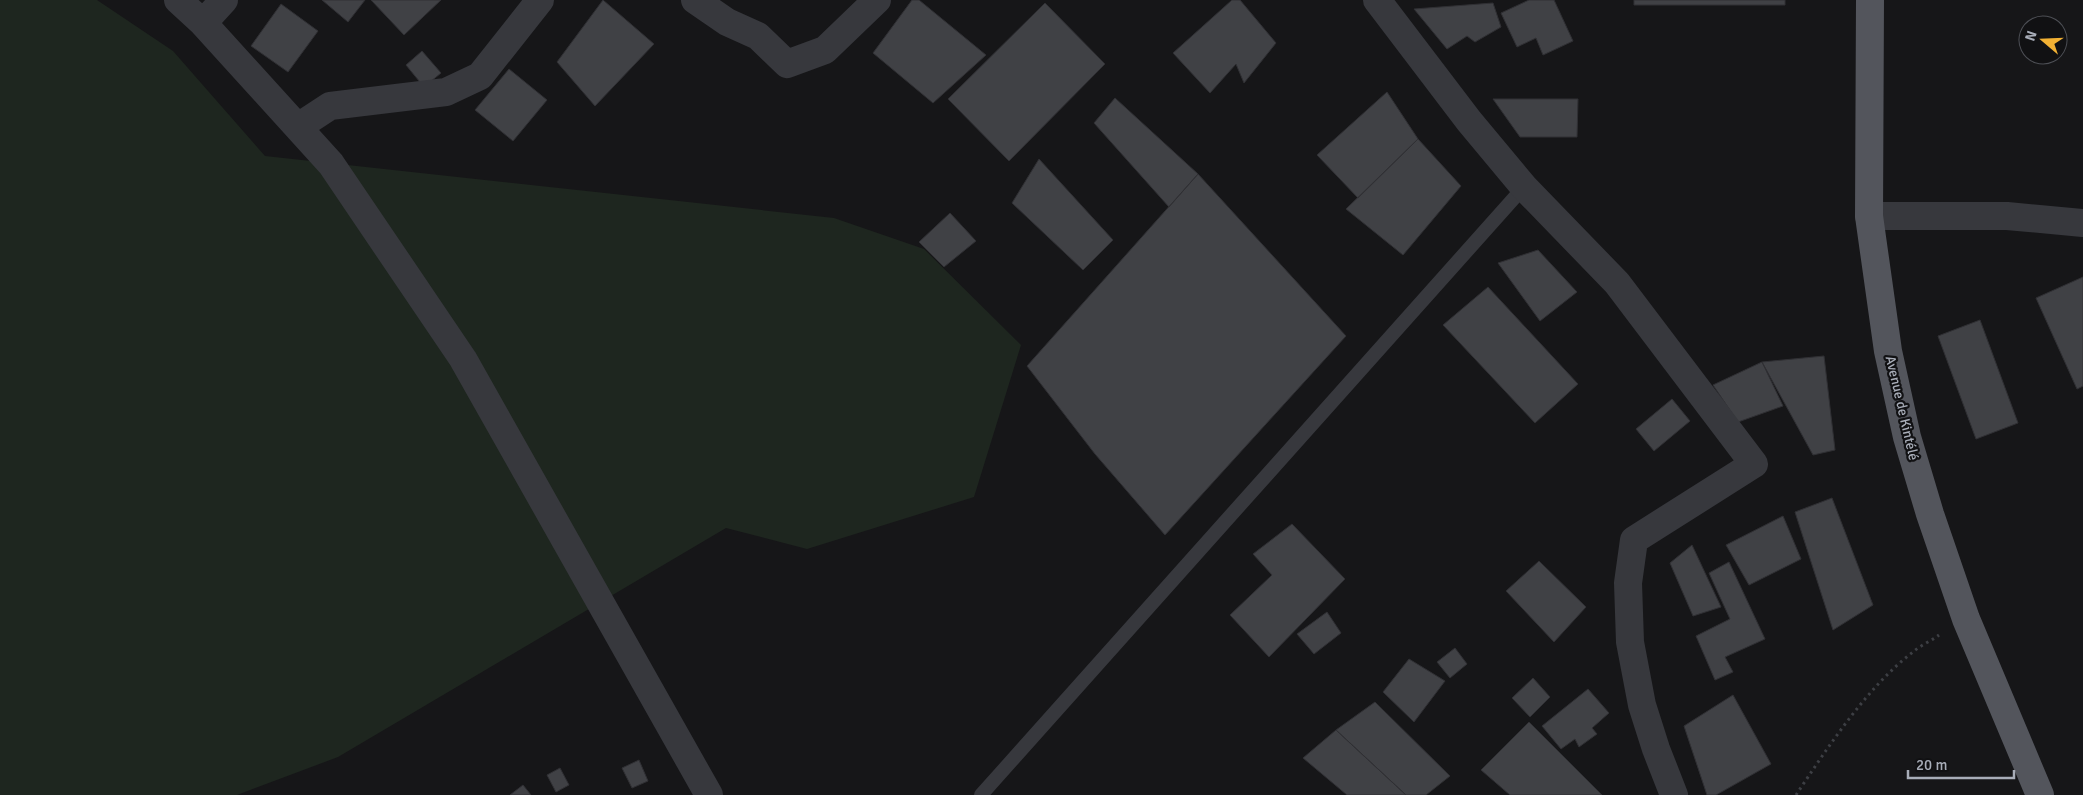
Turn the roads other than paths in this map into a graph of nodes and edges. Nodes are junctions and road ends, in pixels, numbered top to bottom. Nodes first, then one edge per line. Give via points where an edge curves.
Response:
1 (178, 0) edge
2 (224, 0) edge
3 (540, 0) edge
4 (696, 0) edge
5 (877, 0) edge
6 (1377, 0) edge
7 (1870, 0) edge
8 (203, 22) junction
9 (298, 127) junction
10 (1524, 187) junction
11 (1869, 216) junction
12 (2083, 223) edge
13 (709, 795) edge
14 (981, 795) edge
15 (1674, 795) edge
16 (2040, 795) edge

1 - 8 street
2 - 8 street
3 - 9 street via 480,76 446,92 330,106
4 - 5 street via 727,22 758,36 787,64 825,50
6 - 10 street
7 - 11 main road, Avenue de Kintélé
8 - 9 street
9 - 13 street via 331,164 463,359
10 - 14 lane
10 - 15 street via 1617,283 1754,464 1634,540 1628,583 1630,642 1642,705
11 - 12 street via 2007,216
11 - 16 main road, Avenue de Kintélé via 1888,351 1907,437 1966,620

